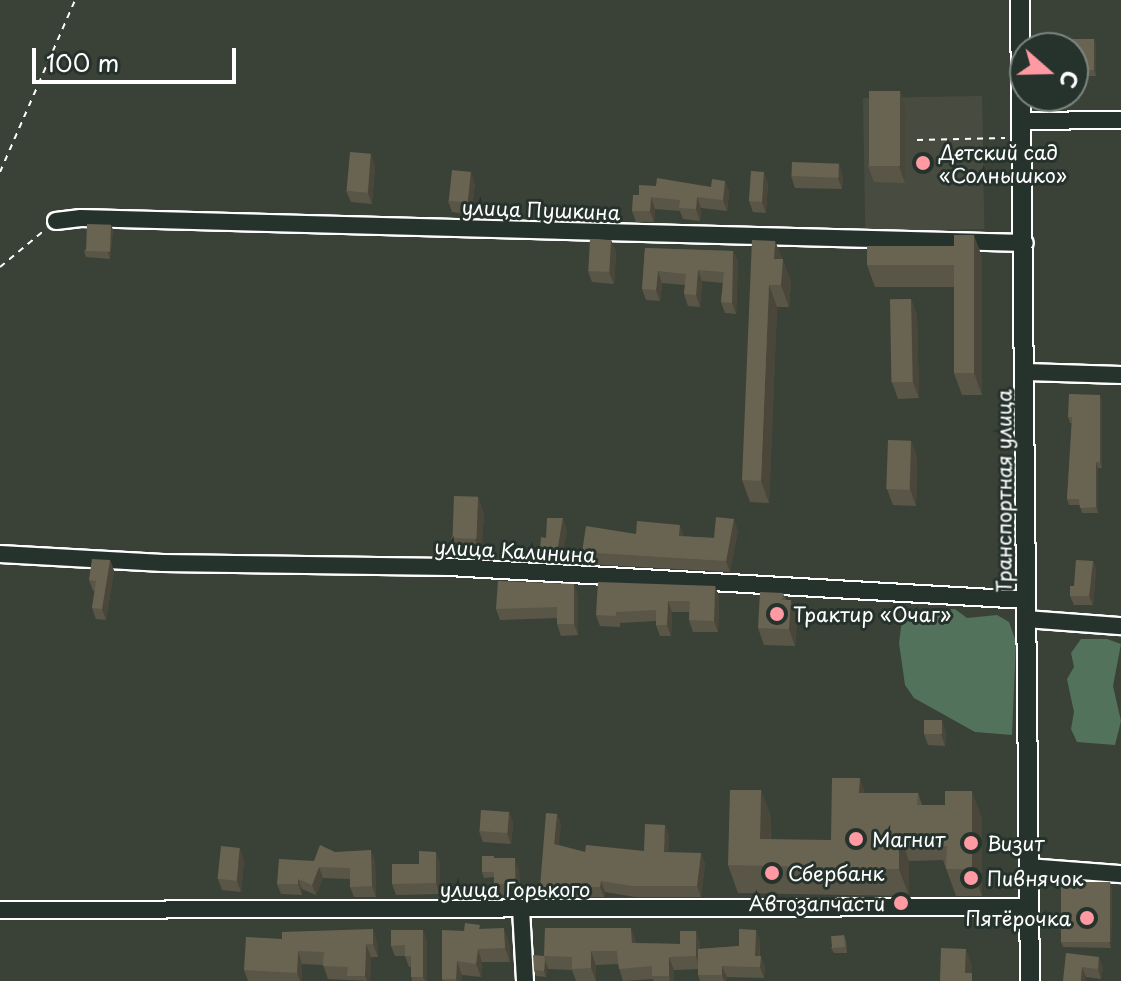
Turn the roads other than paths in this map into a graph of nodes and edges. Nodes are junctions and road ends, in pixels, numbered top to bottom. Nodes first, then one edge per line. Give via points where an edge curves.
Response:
1 (1020, 0) edge
2 (1121, 120) edge
3 (1022, 130) junction
4 (56, 221) road end
5 (1025, 243) junction
6 (1026, 372) junction
7 (1121, 375) edge
8 (0, 554) edge
9 (1027, 609) junction
10 (1121, 626) edge
11 (1029, 867) junction
12 (1121, 874) edge
13 (1029, 907) junction
14 (521, 909) junction
15 (0, 910) edge
16 (525, 981) edge
17 (1030, 981) edge

1 - 3 street, Транспортная улица
2 - 3 street
3 - 5 street, Транспортная улица
4 - 5 street, улица Пушкина
5 - 6 street, Транспортная улица
6 - 7 street
6 - 9 street, Транспортная улица
8 - 9 street, улица Калинина via 163,563 449,567
9 - 10 street, улица Калинина
9 - 11 street, Транспортная улица
11 - 12 street
11 - 13 street, Транспортная улица
13 - 14 street, улица Горького
13 - 17 street, Транспортная улица
14 - 15 street, улица Горького
14 - 16 street

